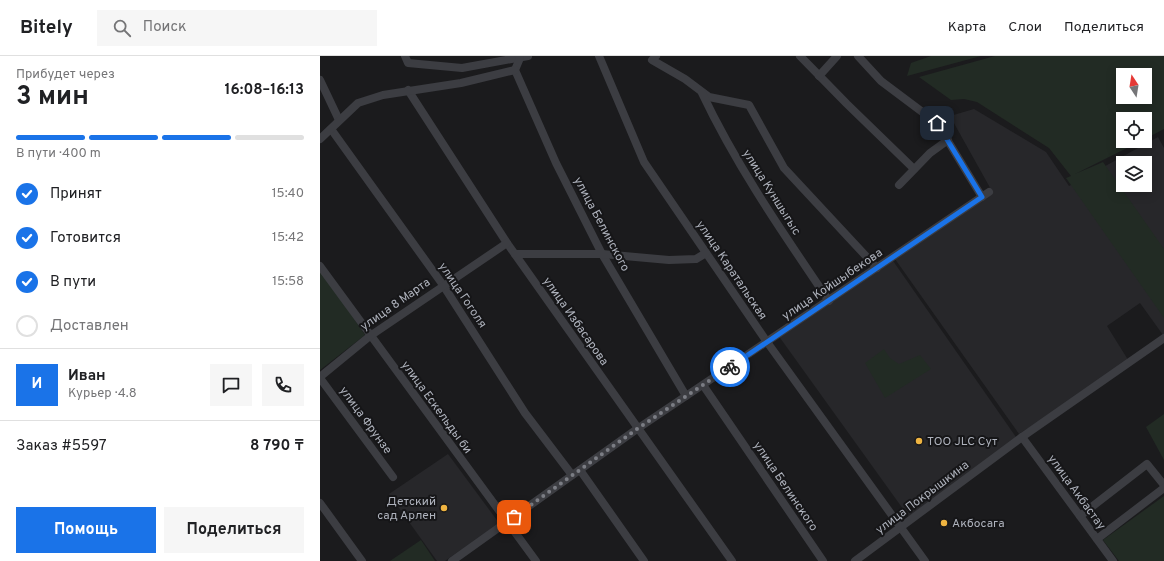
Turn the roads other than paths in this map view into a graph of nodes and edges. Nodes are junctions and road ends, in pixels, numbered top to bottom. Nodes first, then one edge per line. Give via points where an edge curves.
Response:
1 (599, 56) edge
2 (800, 56) edge
3 (837, 56) edge
4 (858, 56) edge
5 (522, 57) edge
6 (654, 58) edge
7 (406, 60) edge
8 (515, 70) junction
9 (819, 76) junction
10 (320, 80) edge
11 (408, 90) junction
12 (702, 91) junction
13 (339, 120) junction
14 (331, 129) junction
15 (320, 139) edge
16 (948, 140) junction
17 (914, 169) junction
18 (900, 185) dead end
19 (507, 243) junction
20 (706, 253) junction
21 (515, 254) junction
22 (602, 254) junction
23 (320, 266) edge
24 (877, 268) junction
25 (443, 285) junction
26 (829, 301) junction
27 (370, 336) junction
28 (1164, 338) edge
29 (767, 342) junction
30 (320, 377) edge
31 (703, 385) junction
32 (686, 396) junction
33 (637, 429) junction
34 (1022, 437) junction
35 (580, 470) junction
36 (572, 476) junction
37 (393, 477) dead end
38 (1164, 487) edge
39 (320, 503) edge
40 (1080, 516) junction
41 (506, 522) junction
42 (901, 528) junction
43 (1097, 539) junction
44 (362, 561) edge
45 (452, 561) edge
46 (536, 561) edge
47 (644, 561) edge
48 (732, 561) edge
49 (823, 561) edge
50 (855, 561) edge
51 (924, 561) edge
52 (1113, 561) edge

1 - 20 street, улица Каратальская via 644,162
2 - 9 street
3 - 9 street
4 - 16 street via 881,82 937,123
5 - 7 street via 462,68
5 - 8 street
6 - 12 street
8 - 11 street via 461,83
8 - 22 street, улица Белинского via 556,163
9 - 17 street
10 - 13 street
11 - 13 street via 358,103
11 - 19 street, улица Избасарова
12 - 24 street via 709,97 749,105 784,168
12 - 26 street, улица Куншыгыс via 720,130 751,182
13 - 14 street
14 - 15 street
14 - 25 street, улица Гоголя
16 - 17 street
16 - 24 street, улица Койшыбекова via 985,195
17 - 18 street
19 - 21 street, улица Избасарова
19 - 25 street, улица 8 Марта
20 - 22 street via 696,259 669,260
20 - 29 street, улица Каратальская
21 - 22 street
21 - 33 street, улица Избасарова
22 - 32 street, улица Белинского
23 - 27 street, улица Ескельды би
24 - 26 street, улица Койшыбекова
25 - 27 street, улица 8 Марта
25 - 36 street, улица Гоголя via 526,413
26 - 29 street, улица Койшыбекова
27 - 30 street, улица 8 Марта
27 - 41 street, улица Ескельды би
28 - 34 street, улица Покрышкина
29 - 31 street, улица Койшыбекова
29 - 42 street, улица Каратальская
30 - 37 street, улица Фрунзе
31 - 32 street, улица Койшыбекова
31 - 49 street, улица Белинского
32 - 33 street, улица Койшыбекова
33 - 35 street, улица Койшыбекова
33 - 48 street, улица Избасарова
34 - 40 street, улица Акбастау
34 - 42 street, улица Покрышкина
35 - 36 street, улица Койшыбекова
35 - 47 street
36 - 41 street, улица Койшыбекова
38 - 40 street via 1147,464
38 - 43 street
39 - 44 street
40 - 43 street, улица Акбастау
41 - 45 street, улица Койшыбекова
41 - 46 street, улица Ескельды би
42 - 50 street, улица Покрышкина
42 - 51 street, улица Каратальская
43 - 52 street, улица Акбастау

